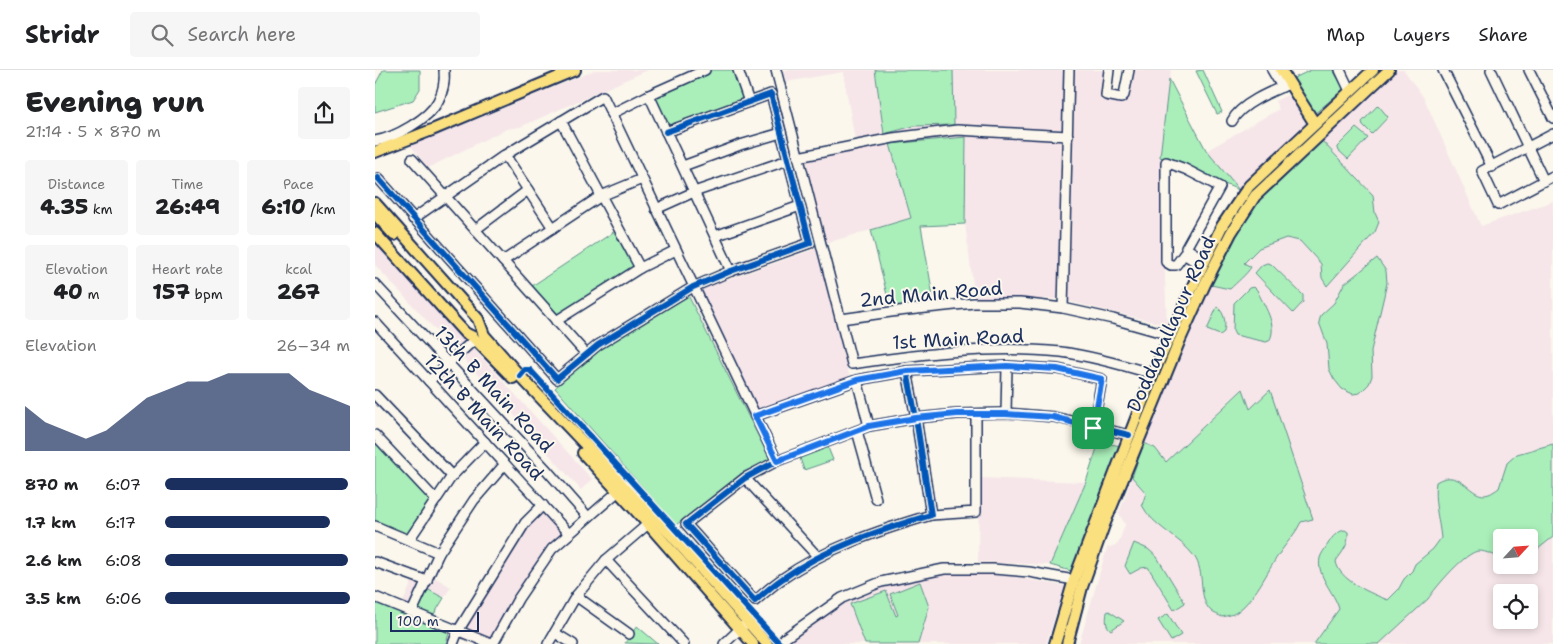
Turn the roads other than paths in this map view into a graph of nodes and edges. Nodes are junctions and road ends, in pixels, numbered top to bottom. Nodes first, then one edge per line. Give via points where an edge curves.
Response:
1 (444, 70) edge
2 (575, 70) edge
3 (705, 70) edge
4 (738, 70) edge
5 (776, 70) edge
6 (1069, 70) edge
7 (1109, 70) edge
8 (1129, 70) edge
9 (1272, 70) edge
10 (1281, 70) edge
11 (1339, 70) edge
12 (1373, 70) edge
13 (1389, 70) edge
14 (1443, 70) edge
15 (1491, 70) edge
16 (1529, 70) edge
17 (1285, 85) junction
18 (1350, 91) junction
19 (649, 94) junction
20 (749, 102) junction
21 (611, 114) junction
22 (425, 117) junction
23 (1553, 118) edge
24 (561, 121) junction
25 (1232, 121) dead end
26 (1315, 124) junction
27 (432, 130) junction
28 (666, 132) junction
29 (781, 133) junction
30 (1553, 134) edge
31 (1068, 136) junction
32 (375, 140) edge
33 (1528, 148) junction
34 (375, 152) edge
35 (505, 156) junction
36 (799, 157) junction
37 (412, 159) dead end
38 (788, 160) junction
39 (683, 166) junction
40 (1492, 166) junction
41 (1553, 176) edge
42 (378, 178) dead end
43 (642, 179) junction
44 (1544, 181) junction
45 (528, 190) junction
46 (694, 192) junction
47 (601, 196) junction
48 (445, 197) junction
49 (375, 203) edge
50 (800, 206) junction
51 (656, 209) junction
52 (375, 214) edge
53 (413, 219) junction
54 (375, 224) edge
55 (553, 228) junction
56 (475, 230) junction
57 (382, 232) edge
58 (715, 236) junction
59 (676, 250) junction
60 (1185, 251) junction
61 (503, 261) junction
62 (1204, 263) junction
63 (640, 268) junction
64 (731, 271) junction
65 (375, 284) edge
66 (1199, 285) junction
67 (693, 287) junction
68 (1063, 308) junction
69 (841, 319) junction
70 (556, 321) junction
71 (375, 322) edge
72 (1170, 335) junction
73 (477, 337) junction
74 (587, 354) junction
75 (449, 363) junction
76 (1007, 366) junction
77 (907, 371) junction
78 (1153, 374) junction
79 (857, 380) junction
80 (429, 381) junction
81 (375, 395) edge
82 (976, 414) junction
83 (1006, 414) junction
84 (755, 416) junction
85 (916, 418) junction
86 (869, 426) junction
87 (1093, 428) junction
88 (857, 431) junction
89 (375, 435) edge
90 (1129, 435) junction
91 (485, 442) junction
92 (777, 461) junction
93 (505, 464) junction
94 (452, 476) junction
95 (745, 478) junction
96 (621, 489) junction
97 (876, 499) dead end
98 (436, 500) junction
99 (543, 505) junction
100 (931, 515) junction
101 (588, 517) junction
102 (648, 524) junction
103 (375, 526) edge
104 (569, 534) junction
105 (409, 540) junction
106 (439, 553) junction
107 (818, 557) junction
108 (606, 560) junction
109 (375, 562) edge
110 (1074, 580) junction
111 (427, 581) junction
112 (576, 596) junction
113 (375, 597) edge
114 (412, 612) junction
115 (744, 626) junction
116 (458, 631) junction
117 (555, 632) junction
118 (629, 634) dead end
119 (782, 641) edge
120 (767, 643) edge
121 (453, 644) edge
122 (492, 644) edge
123 (548, 644) edge
124 (573, 644) edge
125 (684, 644) edge
126 (724, 644) edge
127 (753, 644) edge
128 (1055, 644) edge
129 (1067, 644) edge

1 - 22 street via 438,102
2 - 27 main road
3 - 19 street
4 - 20 street
5 - 36 street
6 - 31 street
7 - 8 street via 1106,95 1121,98
9 - 17 street
10 - 17 main road
11 - 18 street
12 - 18 main road, Doddaballapur Road
13 - 66 main road, Doddaballapur Road via 1255,196
14 - 40 street
15 - 33 street
16 - 23 street
17 - 25 street via 1252,102
17 - 26 main road
18 - 26 main road, Doddaballapur Road
19 - 21 street
19 - 28 street
20 - 28 street
20 - 29 street via 771,94
21 - 24 street via 603,96
21 - 43 street
22 - 27 street
22 - 32 street via 391,136
24 - 35 street
24 - 47 street
26 - 62 main road, Doddaballapur Road via 1249,186 1222,226
27 - 34 main road
28 - 39 street
29 - 38 street
29 - 39 street
30 - 33 street
31 - 36 street via 957,130 893,138
31 - 68 street
33 - 40 street
33 - 44 street
35 - 45 street
35 - 48 street
36 - 69 street
37 - 48 street
38 - 46 street
38 - 50 street
39 - 46 street
40 - 44 street via 1483,171 1498,205
41 - 44 street
42 - 53 street
43 - 47 street
43 - 51 street
45 - 55 street
45 - 56 street
46 - 51 street
46 - 58 street
47 - 55 street
47 - 63 street
48 - 53 street
48 - 56 street
49 - 73 main road via 478,319
50 - 58 street
50 - 64 street via 810,244
51 - 59 street
52 - 57 main road
53 - 74 street via 557,379
54 - 57 main road
55 - 61 street
56 - 61 street
57 - 73 main road via 465,333
58 - 64 street
59 - 63 street
59 - 67 street
60 - 60 street via 1176,264 1167,262 1166,162 1220,188
60 - 62 street
61 - 70 street
62 - 66 main road, Doddaballapur Road
63 - 70 street
64 - 67 street
65 - 75 street, 13th B Main Road
66 - 72 main road, Doddaballapur Road
66 - 129 main road, Doddaballapur Road via 1104,525 1082,587
67 - 74 street
67 - 84 street
68 - 69 street, 2nd Main Road via 1020,303 974,303
68 - 72 street, 2nd Main Road
69 - 78 street, 1st Main Road via 852,364 969,351 1022,350 1062,352 1110,361
70 - 74 street
71 - 80 street, 12th B Main Road
72 - 78 main road, Doddaballapur Road
73 - 75 street
73 - 96 main road
75 - 80 street
75 - 101 street, 13th B Main Road
76 - 77 street
76 - 83 street
76 - 87 street via 1057,369 1102,379
77 - 79 street
77 - 85 street
78 - 90 main road, Doddaballapur Road
79 - 84 street
79 - 86 street
80 - 91 street, 12th B Main Road
81 - 94 street
82 - 83 street
82 - 85 street
82 - 100 street via 976,512
83 - 87 street via 1053,417
84 - 92 street
85 - 86 street
85 - 100 street
86 - 88 street
87 - 90 street
88 - 92 street
88 - 97 street
89 - 98 street
90 - 110 main road, Doddaballapur Road
91 - 93 street, 12th B Main Road
91 - 94 street
92 - 95 street
93 - 99 street, 12th B Main Road
93 - 106 street via 474,500
94 - 98 street
95 - 107 street
95 - 107 street via 686,524 755,601 782,579
96 - 101 street
96 - 102 main road
96 - 115 main road via 671,535
98 - 105 street
99 - 104 street, 12th B Main Road
99 - 116 street via 525,523
100 - 107 street via 888,527
101 - 104 street
102 - 108 street
102 - 115 main road
103 - 105 street
104 - 122 street via 552,549
105 - 106 street
106 - 111 street
108 - 112 street
108 - 125 street
109 - 111 street
110 - 119 street via 1029,572 945,569 881,582 841,598
110 - 128 main road, Doddaballapur Road
111 - 114 street
112 - 117 street
112 - 118 street
113 - 114 street
114 - 116 street
115 - 120 main road
115 - 126 street
115 - 127 main road
116 - 121 street
116 - 122 street
117 - 123 street
117 - 124 street
119 - 120 street

